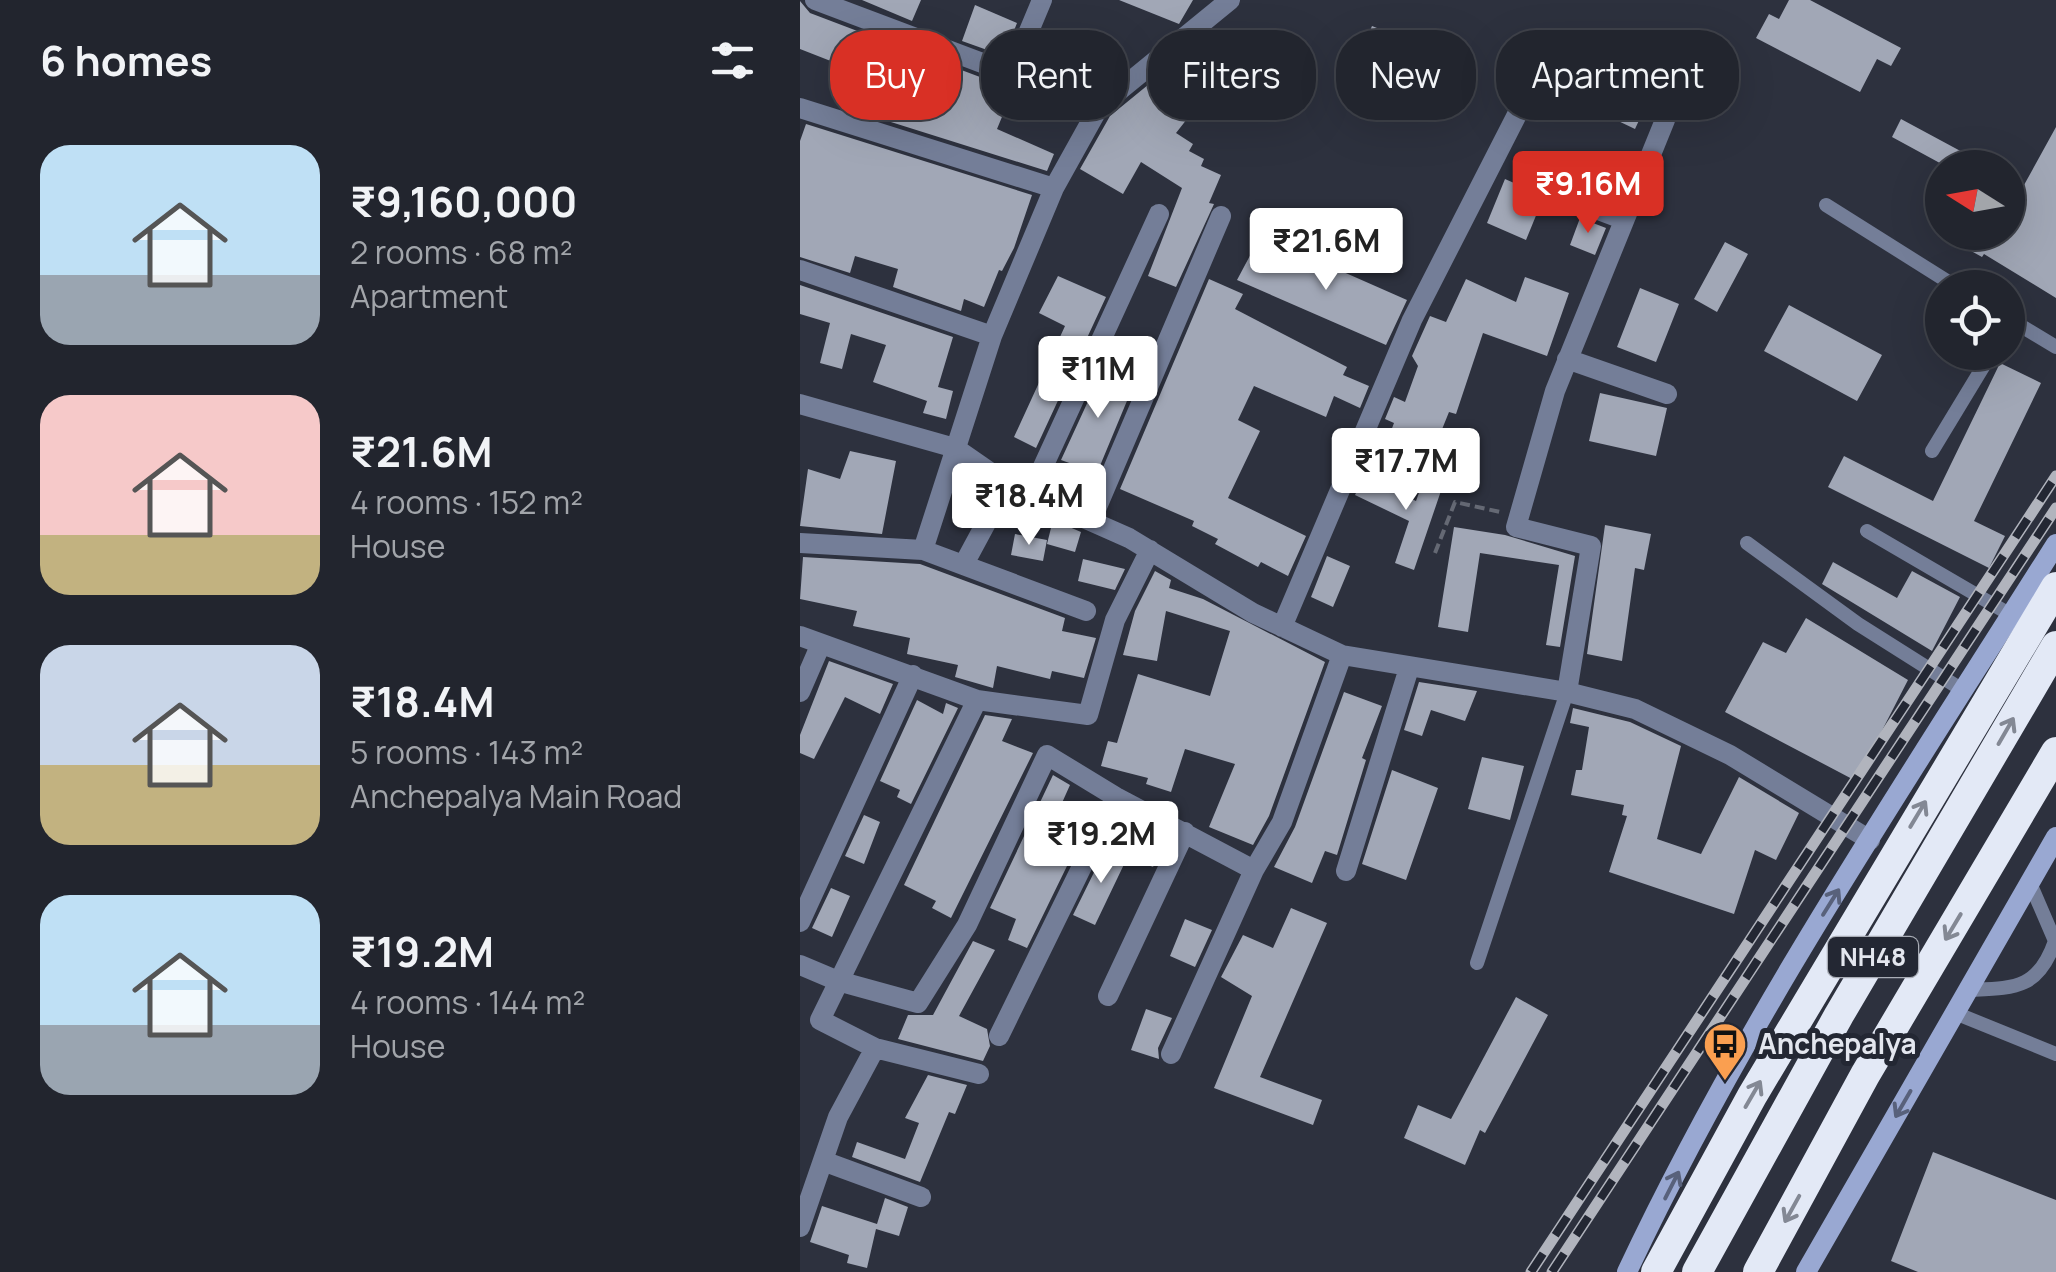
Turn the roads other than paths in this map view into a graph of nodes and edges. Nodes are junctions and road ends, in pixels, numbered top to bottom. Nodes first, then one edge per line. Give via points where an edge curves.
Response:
1 (815, 0) edge
2 (1042, 0) edge
3 (1230, 0) edge
4 (1030, 30) edge
5 (981, 62) edge
6 (1128, 83) edge
7 (800, 108) edge
8 (1092, 120) edge
9 (1514, 120) edge
10 (1665, 120) dead end
11 (1054, 188) junction
12 (1562, 196) dead end
13 (1826, 206) dead end
14 (1159, 214) dead end
15 (1220, 216) dead end
16 (1622, 219) junction
17 (800, 270) edge
18 (1929, 270) edge
19 (2025, 331) edge
20 (992, 336) junction
21 (2056, 347) edge
22 (1568, 359) junction
23 (1981, 370) edge
24 (1667, 394) dead end
25 (800, 404) edge
26 (955, 448) junction
27 (1932, 450) dead end
28 (1007, 484) junction
29 (1030, 495) junction
30 (1091, 522) junction
31 (1867, 531) dead end
32 (1748, 542) dead end
33 (800, 543) edge
34 (2056, 544) edge
35 (922, 550) junction
36 (1150, 550) junction
37 (964, 564) junction
38 (2056, 587) edge
39 (1086, 611) dead end
40 (2011, 615) junction
41 (1282, 626) junction
42 (800, 636) edge
43 (820, 646) junction
44 (2056, 646) edge
45 (1342, 656) junction
46 (1409, 668) junction
47 (913, 674) junction
48 (1964, 691) junction
49 (800, 692) edge
50 (1566, 692) junction
51 (977, 700) junction
52 (2056, 752) edge
53 (1116, 797) junction
54 (1185, 832) junction
55 (2056, 838) edge
56 (1870, 840) junction
57 (1254, 870) junction
58 (1346, 872) dead end
59 (2030, 883) junction
60 (800, 922) edge
61 (1477, 964) dead end
62 (800, 965) edge
63 (838, 982) junction
64 (1968, 990) junction
65 (1108, 996) dead end
66 (1955, 1013) junction
67 (999, 1036) dead end
68 (874, 1048) junction
69 (1172, 1054) dead end
70 (2056, 1054) edge
71 (979, 1074) dead end
72 (823, 1161) junction
73 (921, 1197) dead end
74 (800, 1227) edge
75 (1628, 1272) edge
76 (1656, 1272) edge
77 (1697, 1272) edge
78 (1758, 1272) edge
79 (1806, 1272) edge

1 - 5 street
2 - 4 street
3 - 6 street
7 - 11 street
8 - 11 street
9 - 41 street via 1412,320
10 - 16 street
11 - 20 street
12 - 16 street
13 - 18 lane
14 - 29 street
15 - 30 street
16 - 22 street
17 - 20 street
19 - 21 lane
20 - 26 street
22 - 24 street
22 - 50 street via 1516,527 1591,546
23 - 27 lane
25 - 26 street
26 - 28 street
26 - 35 street
28 - 29 street
28 - 37 street
29 - 30 street
30 - 36 street
31 - 40 lane
32 - 48 lane via 1858,624
33 - 35 street
34 - 40 street
35 - 37 street
36 - 41 street
36 - 51 street via 1115,620 1088,715
37 - 39 street
76 -> 38 highway via 1752,1096
40 - 48 street
41 - 45 street
42 - 43 street
43 - 47 street
43 - 49 street
77 -> 44 highway, NH48
45 - 46 street
45 - 57 street via 1282,822
46 - 50 street
46 - 58 street
47 - 51 street
47 - 60 street
48 - 56 street
50 - 56 street via 1664,720
50 - 61 lane
51 - 63 street
52 -> 78 highway, NH48
53 - 54 street
53 - 63 street via 1047,755 966,925 918,1003
53 - 67 street
54 - 57 street
54 - 65 street
55 - 59 street
75 -> 56 street via 1726,1082
57 - 69 street
59 - 64 street
59 - 64 lane via 2055,941 2046,961 2024,984
62 - 63 street
63 - 68 street via 820,1020
64 - 66 street
66 - 70 lane
66 -> 79 street
68 - 71 street
68 - 72 street
72 - 73 street
72 - 74 street

